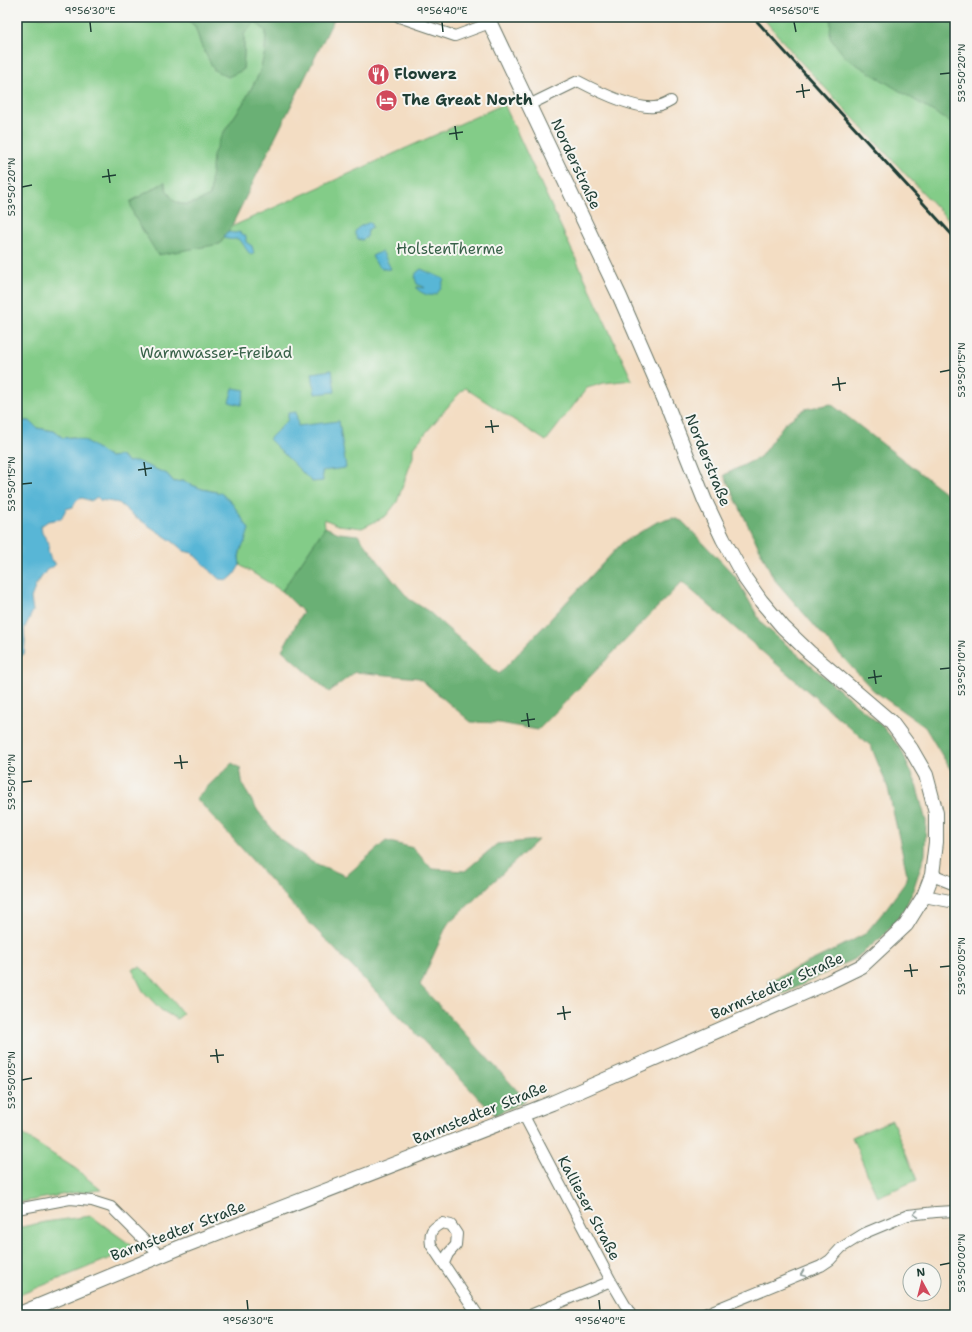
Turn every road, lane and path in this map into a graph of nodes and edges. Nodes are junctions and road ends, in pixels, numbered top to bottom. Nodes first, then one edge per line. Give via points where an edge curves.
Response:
1 (399, 17) edge
2 (488, 20) edge
3 (671, 101) dead end
4 (529, 105) junction
5 (932, 875) junction
6 (955, 884) edge
7 (924, 896) junction
8 (955, 902) edge
9 (522, 1114) junction
10 (17, 1209) edge
11 (955, 1211) edge
12 (160, 1256) junction
13 (444, 1263) dead end
14 (611, 1281) junction
15 (17, 1315) edge
16 (478, 1315) edge
17 (530, 1315) edge
18 (631, 1315) edge
19 (702, 1315) edge

1 - 2 street via 455,36
2 - 4 main road, Norderstraße
3 - 4 street via 654,107 640,106 578,81
4 - 5 main road, Norderstraße via 620,297 705,501 744,577 783,627 891,722 926,775 936,813
5 - 6 street
5 - 7 main road, Barmstedter Straße
7 - 8 street
7 - 9 main road, Barmstedter Straße via 906,925 862,966 777,1006
9 - 12 main road, Barmstedter Straße
9 - 14 street, Kallieser Straße
10 - 12 street via 70,1199 92,1200 111,1206
11 -> 19 street via 908,1215 865,1232 841,1248 821,1266
12 - 15 main road, Barmstedter Straße
13 - 16 street
14 - 17 street
14 - 18 street, Kallieser Straße

